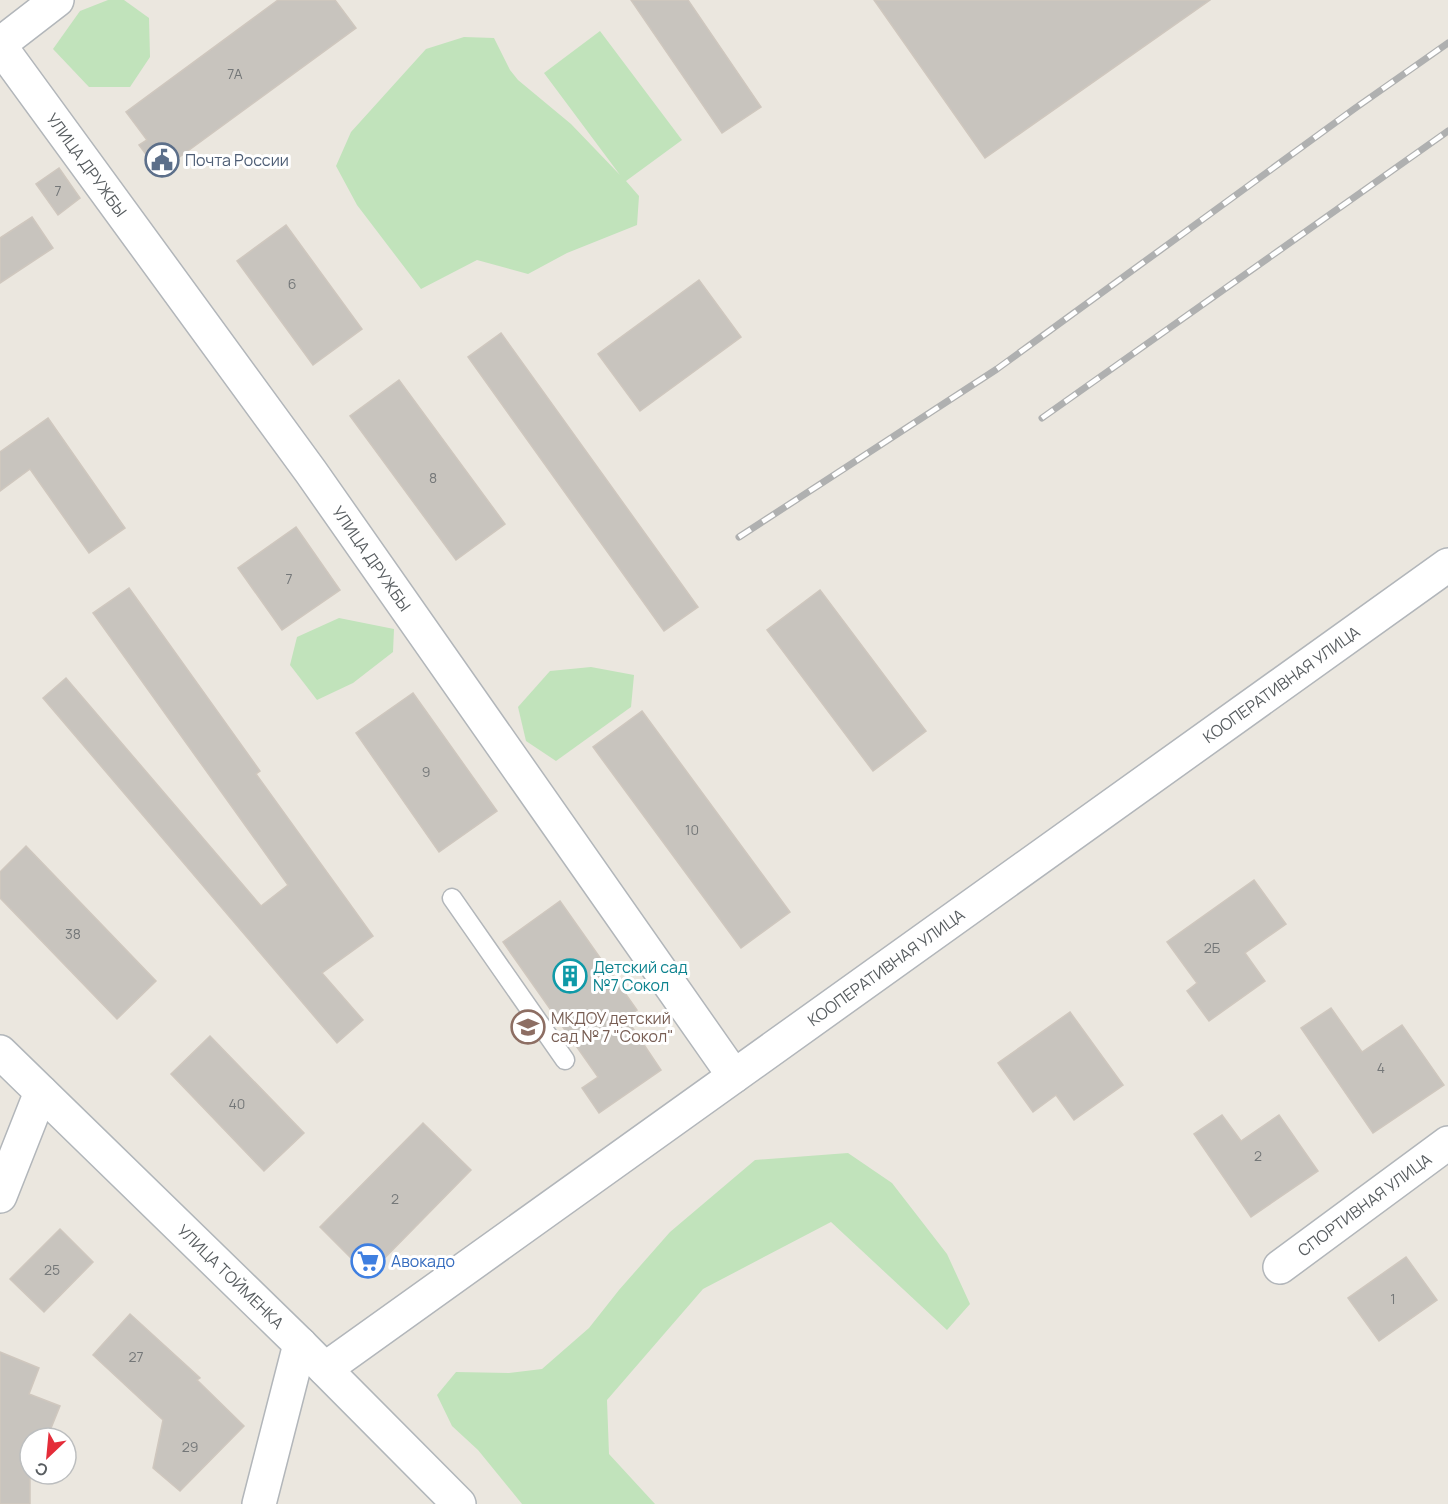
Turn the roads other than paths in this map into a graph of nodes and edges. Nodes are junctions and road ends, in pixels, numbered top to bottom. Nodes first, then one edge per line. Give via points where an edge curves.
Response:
1 (57, 0) edge
2 (0, 45) edge
3 (1447, 567) edge
4 (452, 898) dead end
5 (0, 1052) edge
6 (565, 1060) dead end
7 (734, 1076) junction
8 (41, 1092) junction
9 (1448, 1143) edge
10 (0, 1196) edge
11 (1280, 1267) dead end
12 (300, 1344) junction
13 (325, 1369) junction
14 (259, 1504) edge
15 (459, 1504) edge

1 - 2 street
2 - 7 street, УЛИЦА ДРУЖБЫ via 311,472
3 - 7 street, КООПЕРАТИВНАЯ УЛИЦА
4 - 6 lane
5 - 8 street, УЛИЦА ТОЙМЕНКА
7 - 13 street, КООПЕРАТИВНАЯ УЛИЦА
8 - 10 street
8 - 12 street, УЛИЦА ТОЙМЕНКА
9 - 11 street, СПОРТИВНАЯ УЛИЦА
12 - 13 street, УЛИЦА ТОЙМЕНКА
12 - 14 street
13 - 15 street, УЛИЦА ТОЙМЕНКА

